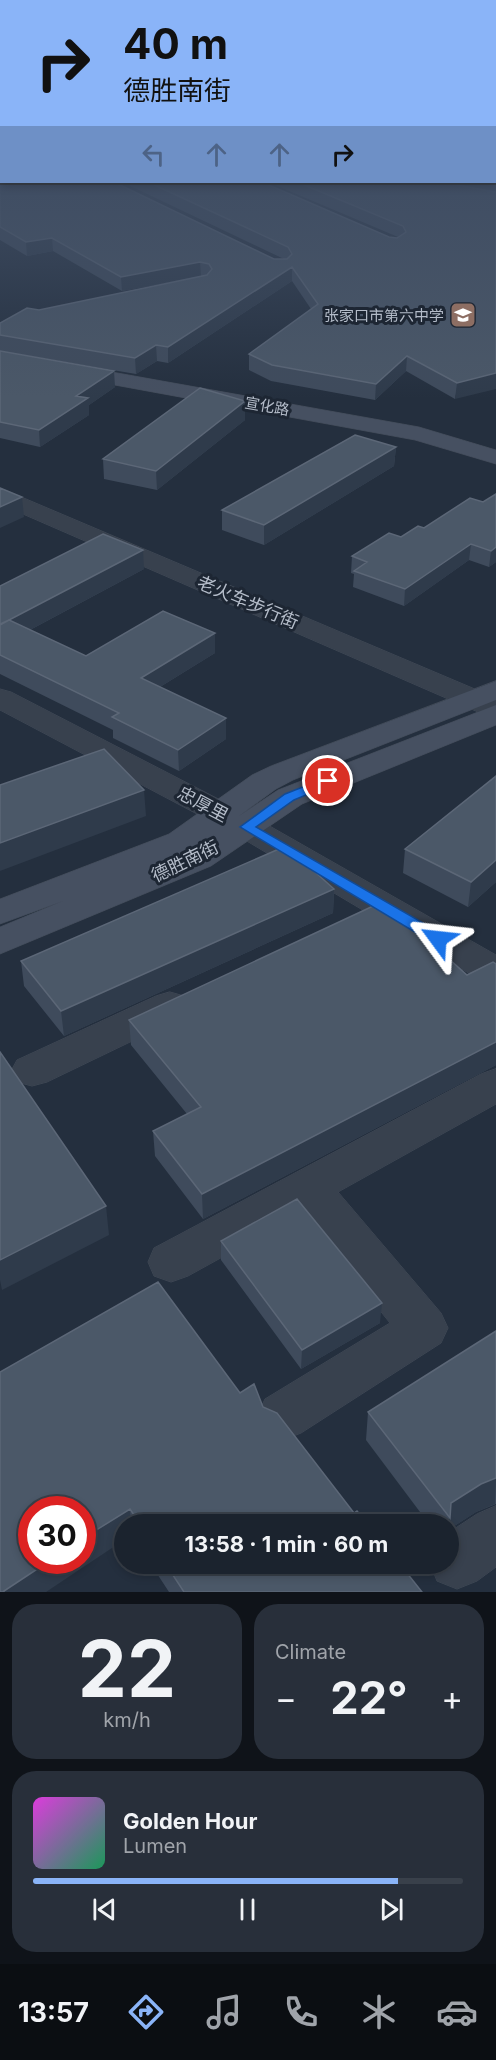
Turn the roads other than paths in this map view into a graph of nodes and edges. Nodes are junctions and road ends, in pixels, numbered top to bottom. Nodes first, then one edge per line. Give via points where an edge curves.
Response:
1 (0, 351) edge
2 (0, 358) edge
3 (496, 447) edge
4 (496, 457) edge
5 (0, 495) edge
6 (0, 698) edge
7 (490, 703) edge
8 (234, 820) junction
9 (0, 912) edge
10 (0, 941) edge
11 (496, 972) edge
12 (202, 991) edge
13 (32, 1071) dead end
14 (496, 1085) edge
15 (308, 1188) junction
16 (171, 1262) dead end
17 (283, 1416) edge

1 - 3 main road, 宣化路 via 429,429
2 - 4 main road, 宣化路 via 419,434
5 - 7 street, 老火车步行街
6 - 8 street, 忠厚里
7 - 8 main road, 德胜南街
8 - 9 main road, 德胜南街
8 - 10 main road, 德胜南街 via 199,858
8 - 11 street, 忠厚里
12 - 13 street
14 - 15 street
15 - 16 street
15 - 17 street via 424,1328

